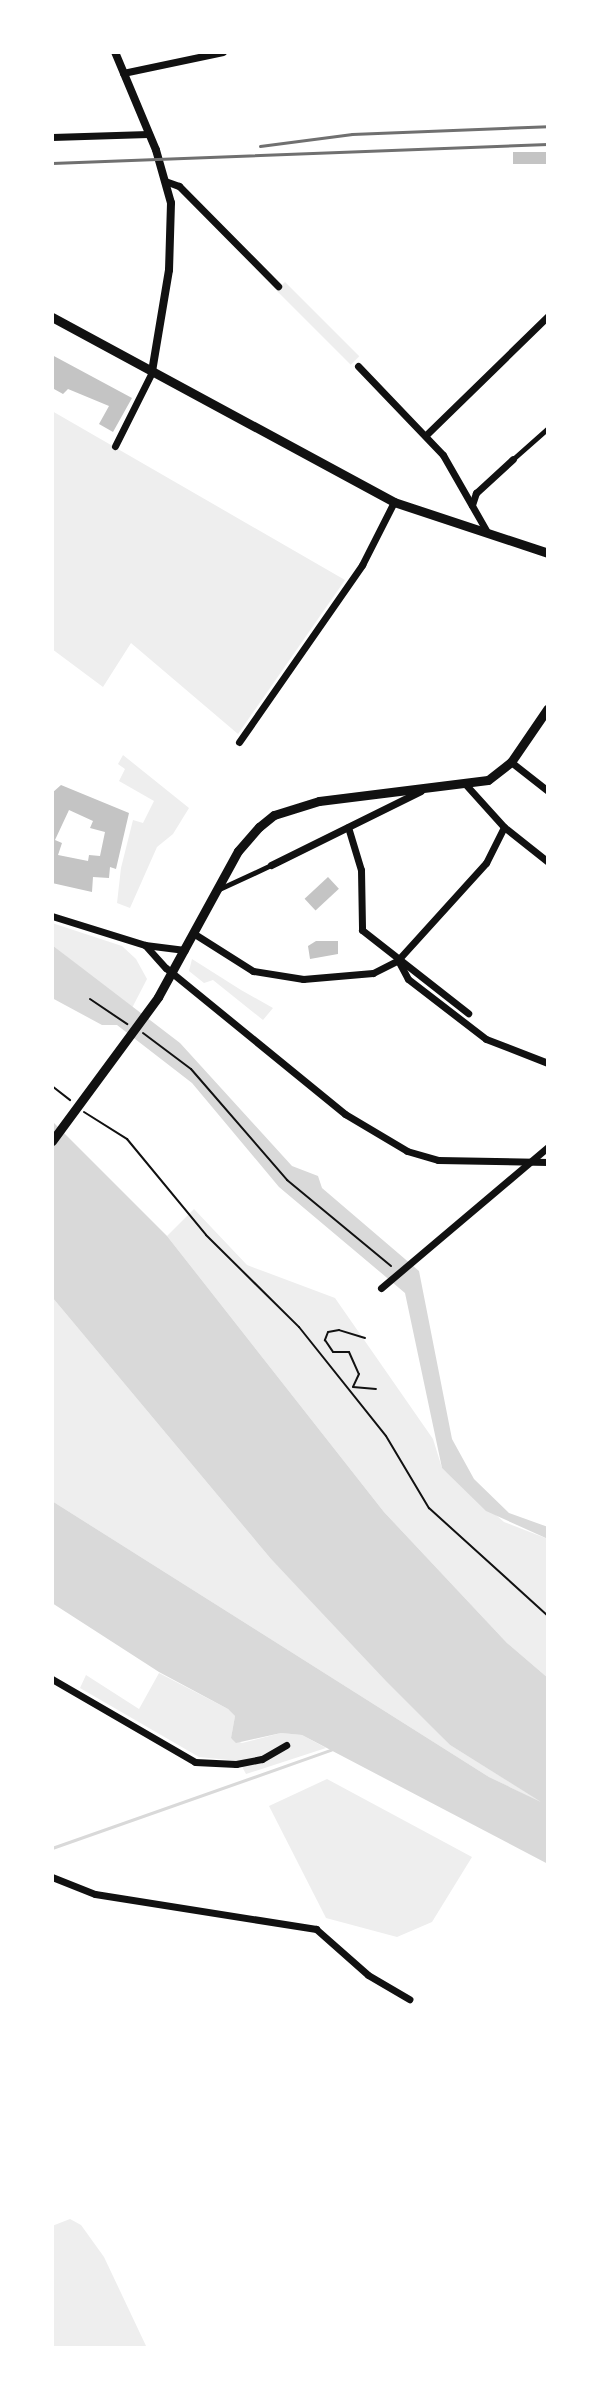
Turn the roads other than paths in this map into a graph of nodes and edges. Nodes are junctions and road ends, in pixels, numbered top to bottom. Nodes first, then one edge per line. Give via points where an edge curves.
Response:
1 (115, 52) edge
2 (223, 52) edge
3 (123, 73) junction
4 (148, 134) junction
5 (52, 137) edge
6 (165, 181) junction
7 (278, 286) dead end
8 (548, 316) edge
9 (52, 317) edge
10 (358, 366) dead end
11 (152, 372) junction
12 (548, 428) edge
13 (426, 435) junction
14 (115, 446) dead end
15 (513, 459) joint
16 (394, 502) junction
17 (472, 505) junction
18 (486, 530) junction
19 (548, 553) edge
20 (548, 708) edge
21 (239, 742) dead end
22 (511, 762) junction
23 (467, 786) junction
24 (423, 790) junction
25 (548, 791) edge
26 (348, 827) junction
27 (504, 827) junction
28 (548, 862) edge
29 (271, 865) joint
30 (217, 890) junction
31 (52, 916) edge
32 (193, 933) junction
33 (145, 945) junction
34 (185, 950) junction
35 (398, 960) junction
36 (174, 973) junction
37 (468, 1013) dead end
38 (548, 1063) edge
39 (52, 1141) edge
40 (548, 1147) edge
41 (529, 1161) junction
42 (548, 1162) edge
43 (381, 1288) dead end
44 (52, 1679) edge
45 (286, 1745) dead end
46 (52, 1877) edge
47 (409, 1999) dead end

1 - 3 street
2 - 3 street
3 - 4 street
4 - 5 street
4 - 6 street
6 - 7 street via 179,186
6 - 11 street via 172,226
8 - 13 street
9 - 11 main road
10 - 13 street
11 - 14 street
11 - 16 main road
12 - 15 street
13 - 17 street
15 - 17 street via 476,493
16 - 18 main road
16 - 21 street via 362,565
17 - 18 street
18 - 19 main road
20 - 22 main road
22 - 23 main road via 488,780
22 - 25 street
23 - 24 main road
23 - 27 street
24 - 26 street
24 - 30 main road via 340,797 274,815 238,851
26 - 29 street
26 - 35 street via 361,870 362,930
27 - 28 street
27 - 35 street via 486,863
29 - 30 street
30 - 32 main road
31 - 33 street
32 - 34 main road
32 - 35 street via 253,971 303,979 373,973
33 - 34 street
33 - 36 street
34 - 36 main road
35 - 37 street
35 - 38 street via 408,979 486,1039
36 - 39 main road
36 - 41 street via 345,1114 407,1151 438,1160
40 - 41 street
41 - 42 street
41 - 43 street
44 - 45 street via 195,1762 249,1762
46 - 47 street via 95,1894 316,1929 368,1975

